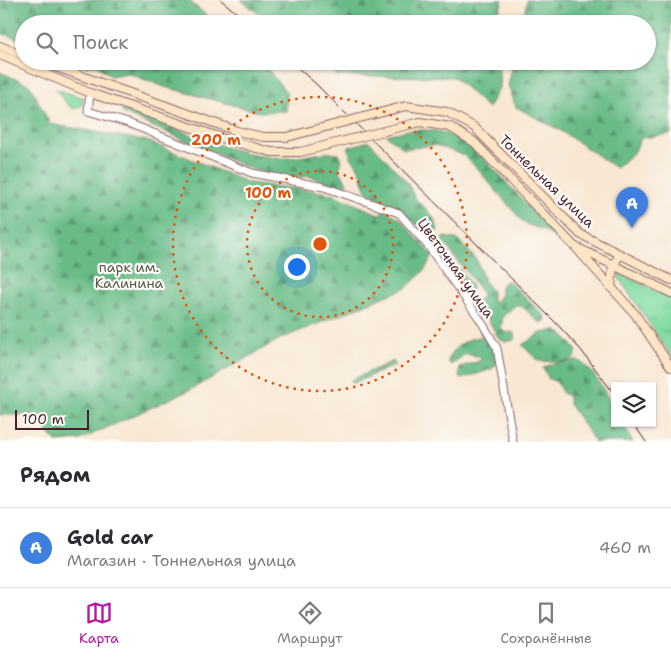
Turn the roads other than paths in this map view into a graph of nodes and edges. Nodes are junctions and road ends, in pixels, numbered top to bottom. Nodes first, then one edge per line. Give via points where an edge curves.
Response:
1 (0, 46) edge
2 (15, 52) edge
3 (0, 55) edge
4 (15, 61) edge
5 (36, 70) edge
6 (64, 70) edge
7 (90, 93) junction
8 (574, 246) junction
9 (620, 255) junction
10 (613, 265) junction
11 (671, 280) edge
12 (611, 288) junction
13 (671, 293) edge
14 (671, 367) edge
15 (513, 442) edge

1 - 2 main road
3 - 4 main road
5 - 7 main road
6 - 9 main road, Тоннельная улица, bridge via 237,131 263,137 287,137 406,106 447,112 474,127 580,234
7 - 8 main road, Тоннельная улица, bridge via 271,152 300,152 420,122 450,127 474,142
7 - 15 street, Цветочная улица via 88,111 128,122 252,173 324,187 399,213 428,246 497,348
8 - 10 main road, Тоннельная улица
8 - 12 main road
9 - 10 main road
9 - 11 main road, Тоннельная улица
10 - 12 main road
10 - 13 main road, Тоннельная улица
12 - 14 main road via 635,314

